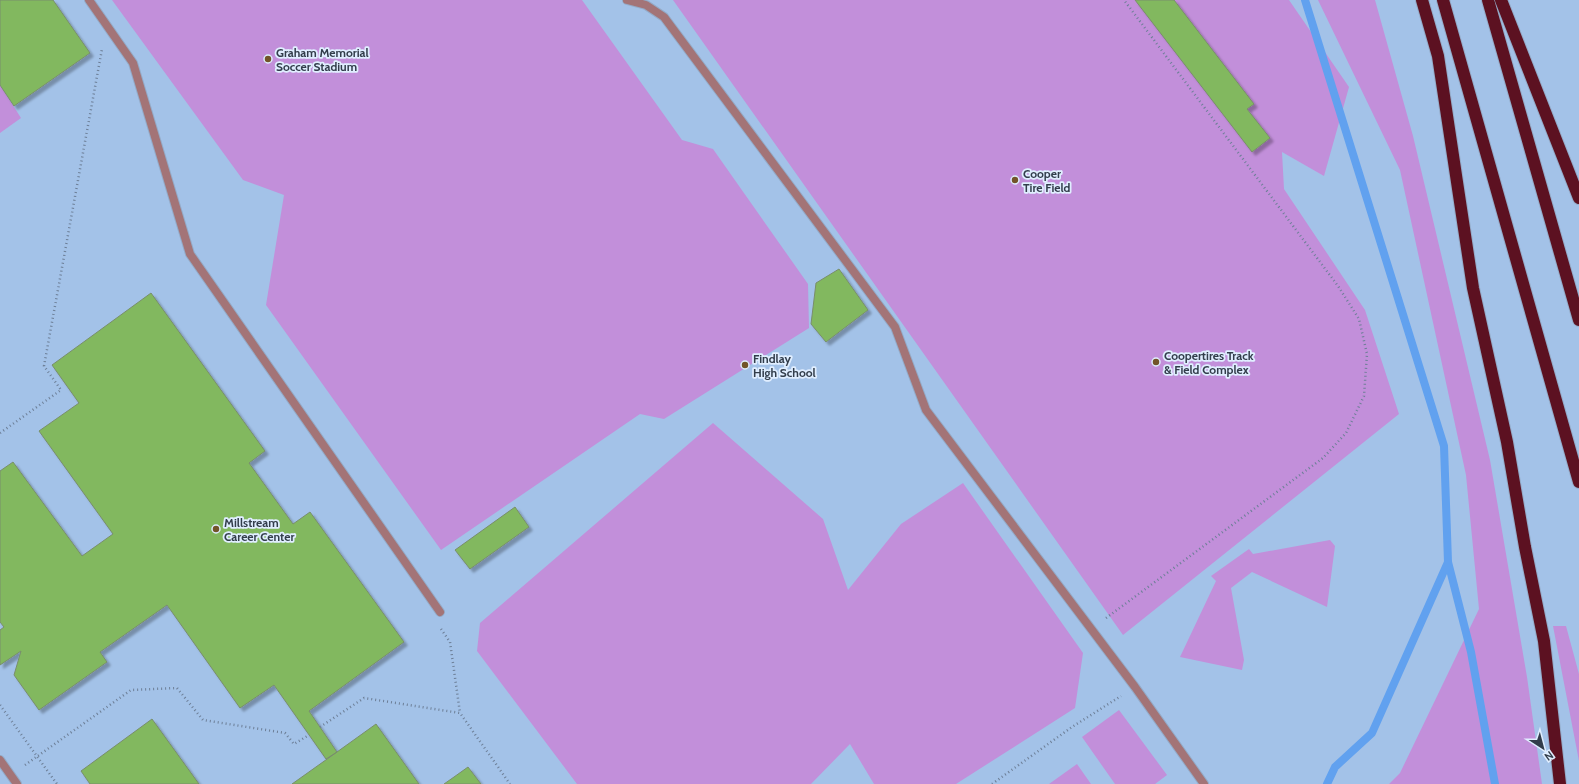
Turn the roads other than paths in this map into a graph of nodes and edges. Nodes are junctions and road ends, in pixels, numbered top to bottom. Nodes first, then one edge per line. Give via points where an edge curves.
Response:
1 (89, 0) edge
2 (627, 0) edge
3 (1422, 0) edge
4 (1443, 0) edge
5 (1488, 0) edge
6 (1501, 0) edge
7 (1579, 198) edge
8 (1579, 320) edge
9 (1579, 482) edge
10 (440, 612) road end
11 (0, 760) edge
12 (17, 784) edge
13 (1204, 784) edge
14 (1560, 784) edge

1 - 10 lane via 133,63 190,254
2 - 13 lane via 646,5 664,17 895,327 926,410 1135,687
3 - 14 highway via 1438,56 1473,288 1507,442 1544,641
4 - 9 highway
5 - 8 highway
6 - 7 highway
11 - 12 lane

